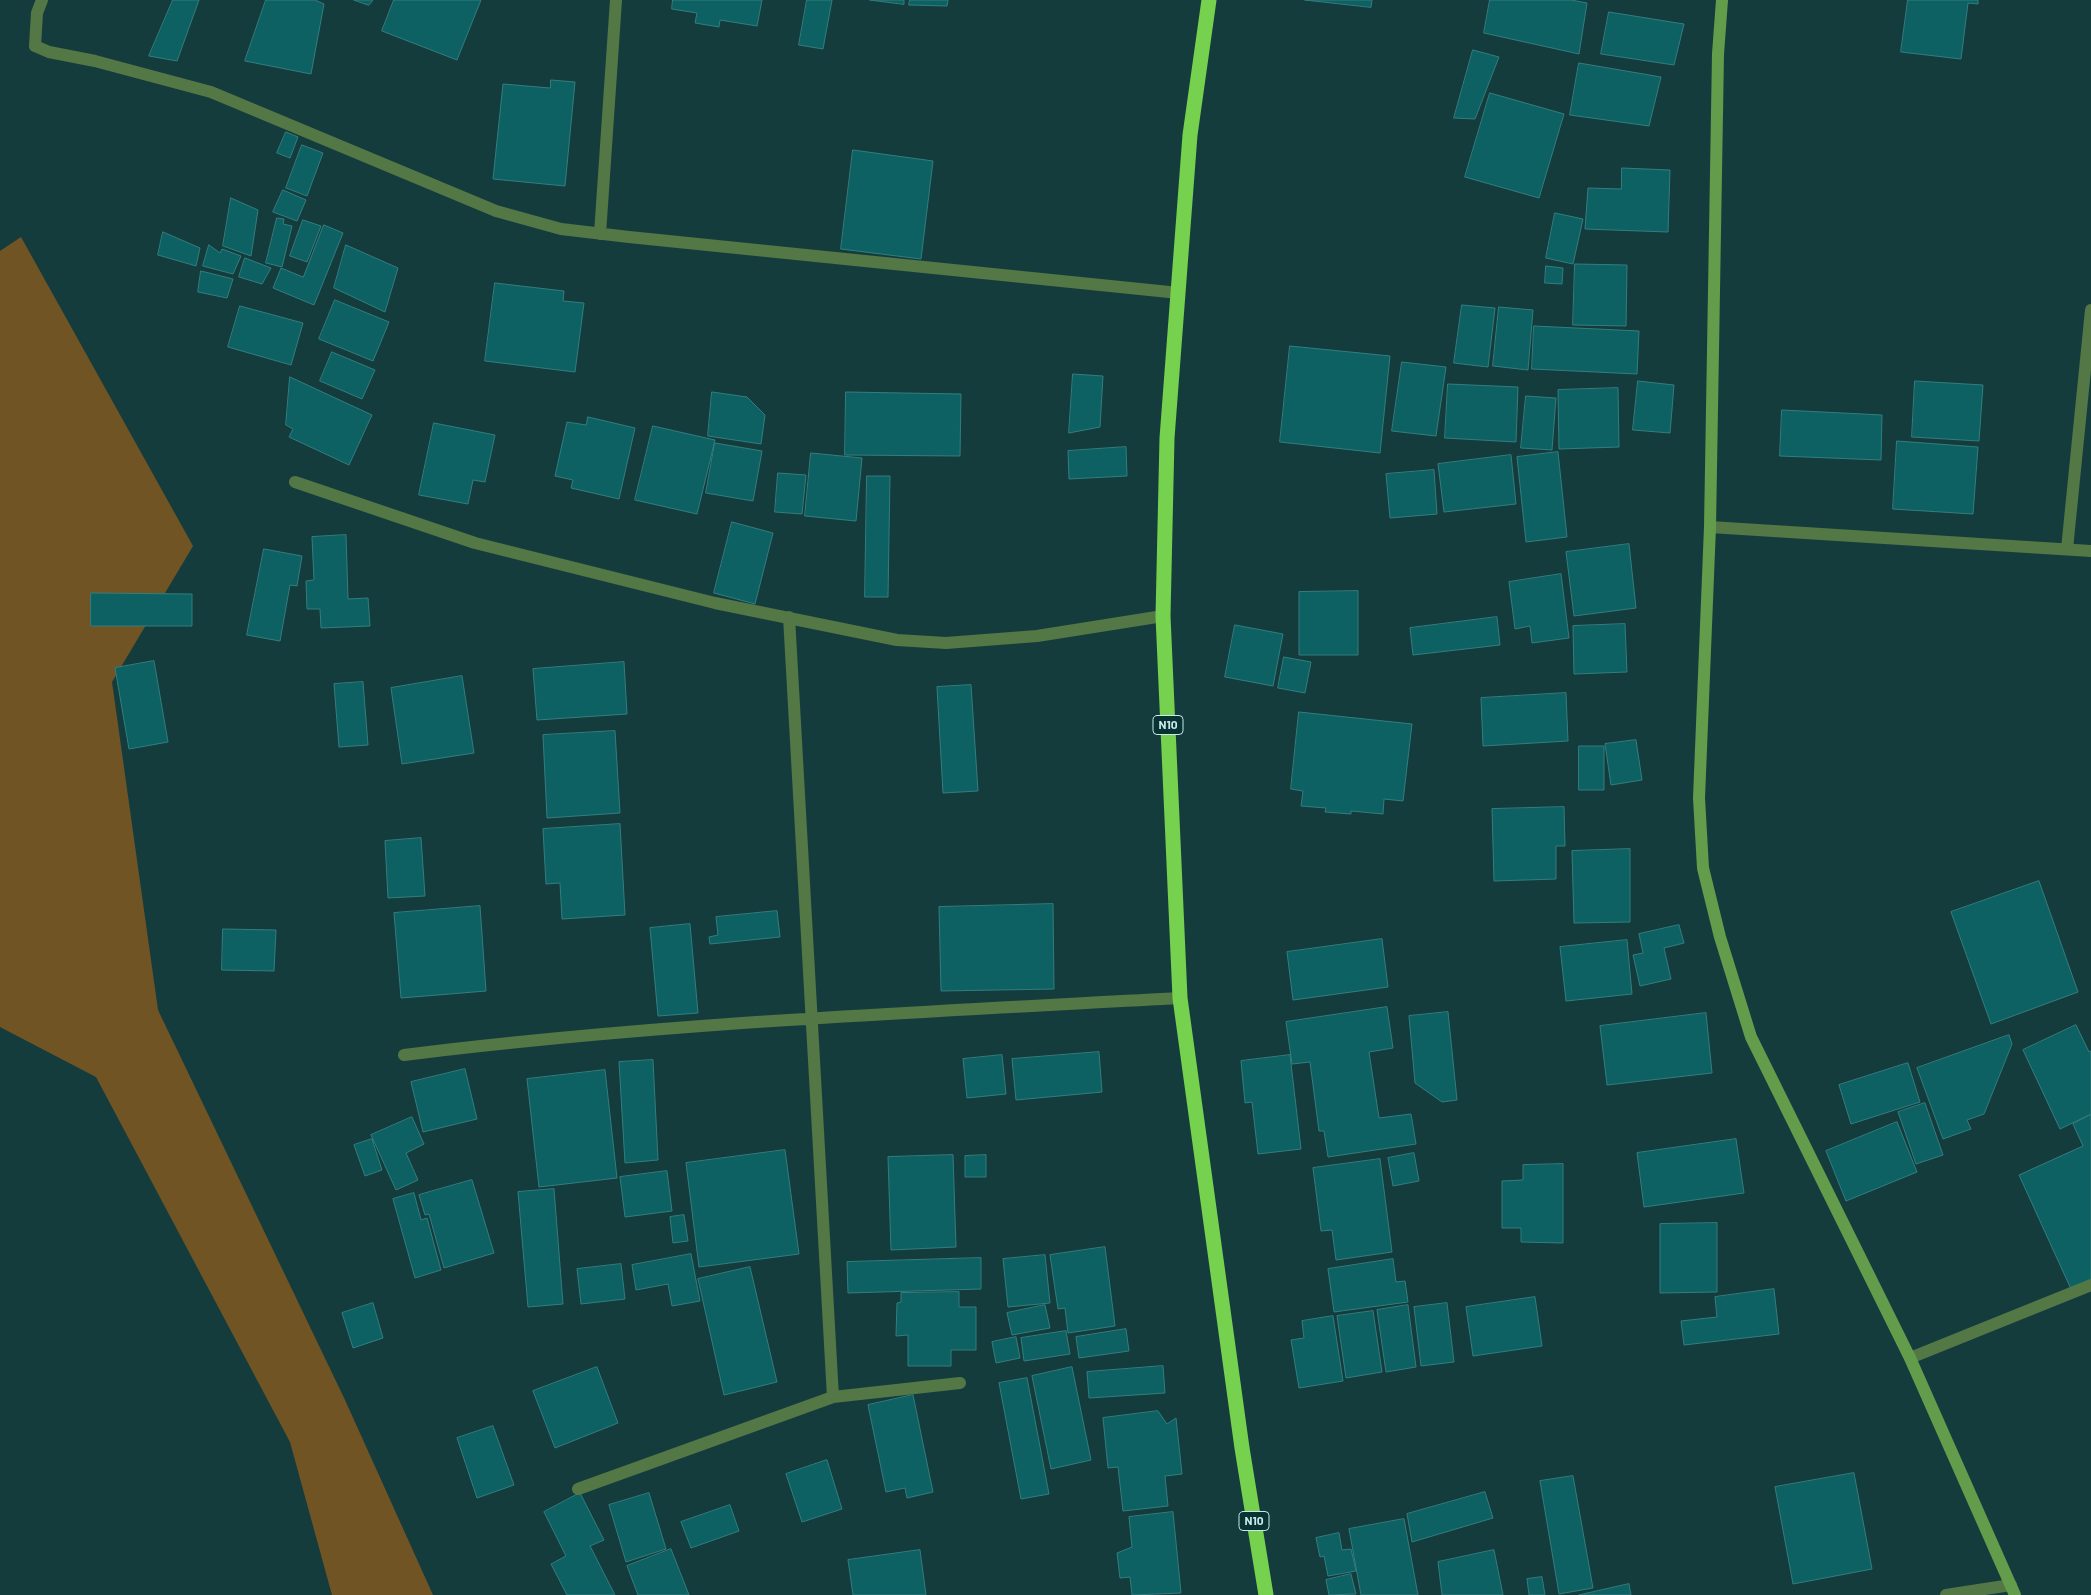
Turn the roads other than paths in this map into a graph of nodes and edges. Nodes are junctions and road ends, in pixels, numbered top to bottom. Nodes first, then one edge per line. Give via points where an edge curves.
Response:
1 (42, 0) edge
2 (616, 0) edge
3 (1209, 0) edge
4 (1722, 0) edge
5 (600, 234) junction
6 (1178, 293) junction
7 (2091, 310) edge
8 (295, 482) dead end
9 (1710, 527) junction
10 (2067, 550) junction
11 (2091, 551) edge
12 (789, 616) junction
13 (1163, 616) junction
14 (1180, 998) junction
15 (811, 1018) junction
16 (404, 1055) dead end
17 (2091, 1284) edge
18 (1910, 1358) junction
19 (960, 1383) dead end
20 (833, 1397) junction
21 (578, 1489) dead end
22 (2013, 1590) edge
23 (1266, 1595) edge
24 (1946, 1595) edge

1 - 5 street via 37,13 35,46 49,52 211,92 496,211 561,228
2 - 5 street
3 - 6 highway, N10 via 1190,135
4 - 9 main road via 1718,54
5 - 6 street
6 - 13 highway, N10 via 1167,438
7 - 10 street
8 - 12 street via 475,543 714,603
9 - 10 street
9 - 18 main road via 1699,798 1703,868 1751,1037
10 - 11 street
12 - 13 street via 898,640 946,643 1038,636
12 - 15 street
13 - 14 highway, N10
14 - 15 street
14 - 23 highway, N10 via 1242,1448
15 - 16 street via 522,1040
15 - 20 street
17 - 18 street
18 - 22 main road
19 - 20 street
20 - 21 street
22 - 24 street

